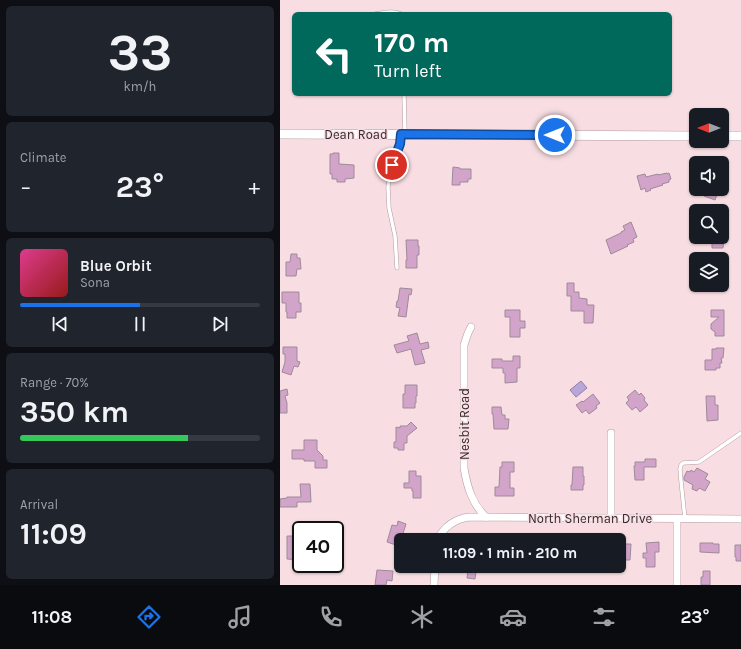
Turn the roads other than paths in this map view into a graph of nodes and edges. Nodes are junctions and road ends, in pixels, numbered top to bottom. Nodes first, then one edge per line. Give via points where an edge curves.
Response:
1 (404, 96) edge
2 (280, 134) edge
3 (403, 134) junction
4 (689, 136) edge
5 (729, 136) edge
6 (741, 136) edge
7 (397, 268) dead end
8 (472, 327) dead end
9 (611, 433) dead end
10 (741, 433) edge
11 (486, 517) junction
12 (611, 519) junction
13 (676, 519) junction
14 (685, 519) junction
15 (741, 519) edge
16 (442, 533) edge
17 (435, 573) edge
18 (434, 585) edge
19 (677, 585) edge

1 - 3 lane
2 - 3 street, Dean Road
3 - 4 street, Dean Road
3 - 7 lane via 392,165 388,187
5 - 6 street
8 - 11 street, Nesbit Road via 464,345 464,468 471,496
9 - 12 street
10 - 14 lane via 699,462 680,465
11 - 12 street, North Sherman Drive
11 - 16 street, North Sherman Drive via 458,519
12 - 13 street, North Sherman Drive
13 - 14 street, North Sherman Drive
13 - 19 street
14 - 15 street, North Sherman Drive
17 - 18 street

